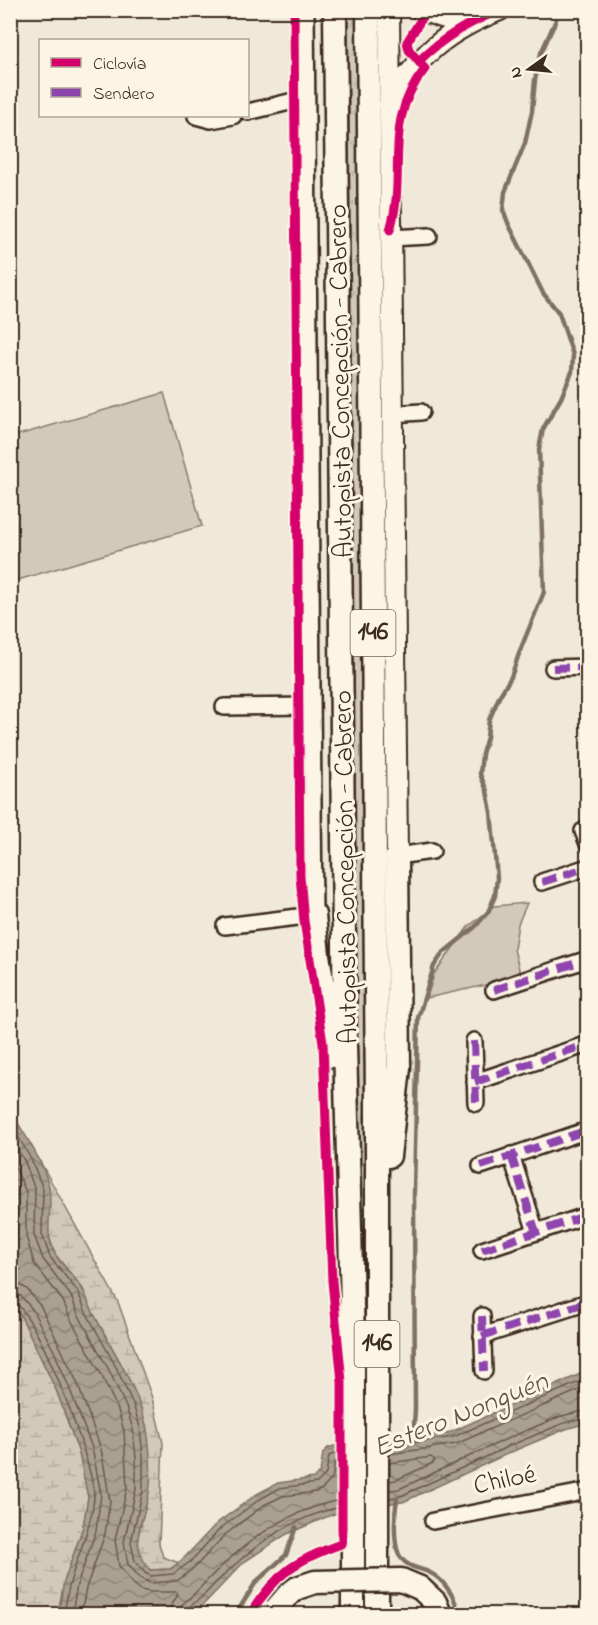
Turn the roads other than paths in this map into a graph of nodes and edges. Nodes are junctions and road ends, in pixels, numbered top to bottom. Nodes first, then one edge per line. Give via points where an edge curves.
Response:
1 (306, 10) edge
2 (335, 10) edge
3 (368, 10) edge
4 (389, 10) edge
5 (421, 10) edge
6 (492, 14) edge
7 (306, 98) junction
8 (389, 105) junction
9 (249, 112) edge
10 (200, 117) edge
11 (228, 117) edge
12 (429, 236) dead end
13 (390, 238) junction
14 (421, 412) dead end
15 (392, 414) junction
16 (588, 667) edge
17 (553, 668) dead end
18 (311, 706) junction
19 (224, 707) dead end
20 (432, 851) dead end
21 (397, 856) junction
22 (588, 867) edge
23 (542, 882) dead end
24 (314, 915) junction
25 (225, 926) dead end
26 (588, 959) edge
27 (494, 990) dead end
28 (474, 1041) dead end
29 (588, 1044) edge
30 (475, 1082) junction
31 (476, 1103) dead end
32 (588, 1130) edge
33 (348, 1146) junction
34 (511, 1155) junction
35 (481, 1166) dead end
36 (588, 1215) edge
37 (536, 1232) junction
38 (482, 1250) dead end
39 (378, 1256) junction
40 (588, 1302) edge
41 (482, 1316) dead end
42 (482, 1336) junction
43 (484, 1371) dead end
44 (588, 1491) edge
45 (433, 1521) dead end
46 (275, 1612) edge
47 (353, 1614) edge
48 (376, 1614) edge
49 (440, 1614) edge

1 - 7 street
2 - 33 highway, Autopista Concepción - Cabrero / 146
3 - 39 highway, Autopista Concepción - Cabrero / 146
4 - 8 main road
5 - 6 main road via 451,20
6 - 8 main road via 433,47
7 - 9 street
7 - 18 street
8 - 13 main road
10 - 11 street
12 - 13 street
13 - 15 main road
14 - 15 street
15 - 21 main road
16 - 17 street
18 - 19 street
18 - 24 street
20 - 21 street
21 - 39 highway via 399,1068
22 - 23 street
24 - 25 street
24 - 33 highway
26 - 27 street
28 - 30 street
29 - 30 street
30 - 31 street
32 - 34 street
33 - 47 highway, Autopista Concepción - Cabrero / 146
34 - 35 street
34 - 37 street
36 - 37 street
37 - 38 street
39 - 48 highway, Autopista Concepción - Cabrero / 146
40 - 42 street
41 - 42 street
42 - 43 street
44 - 45 street, Chiloé
46 - 49 highway, bridge via 289,1594 315,1581 401,1580 420,1588 435,1602

